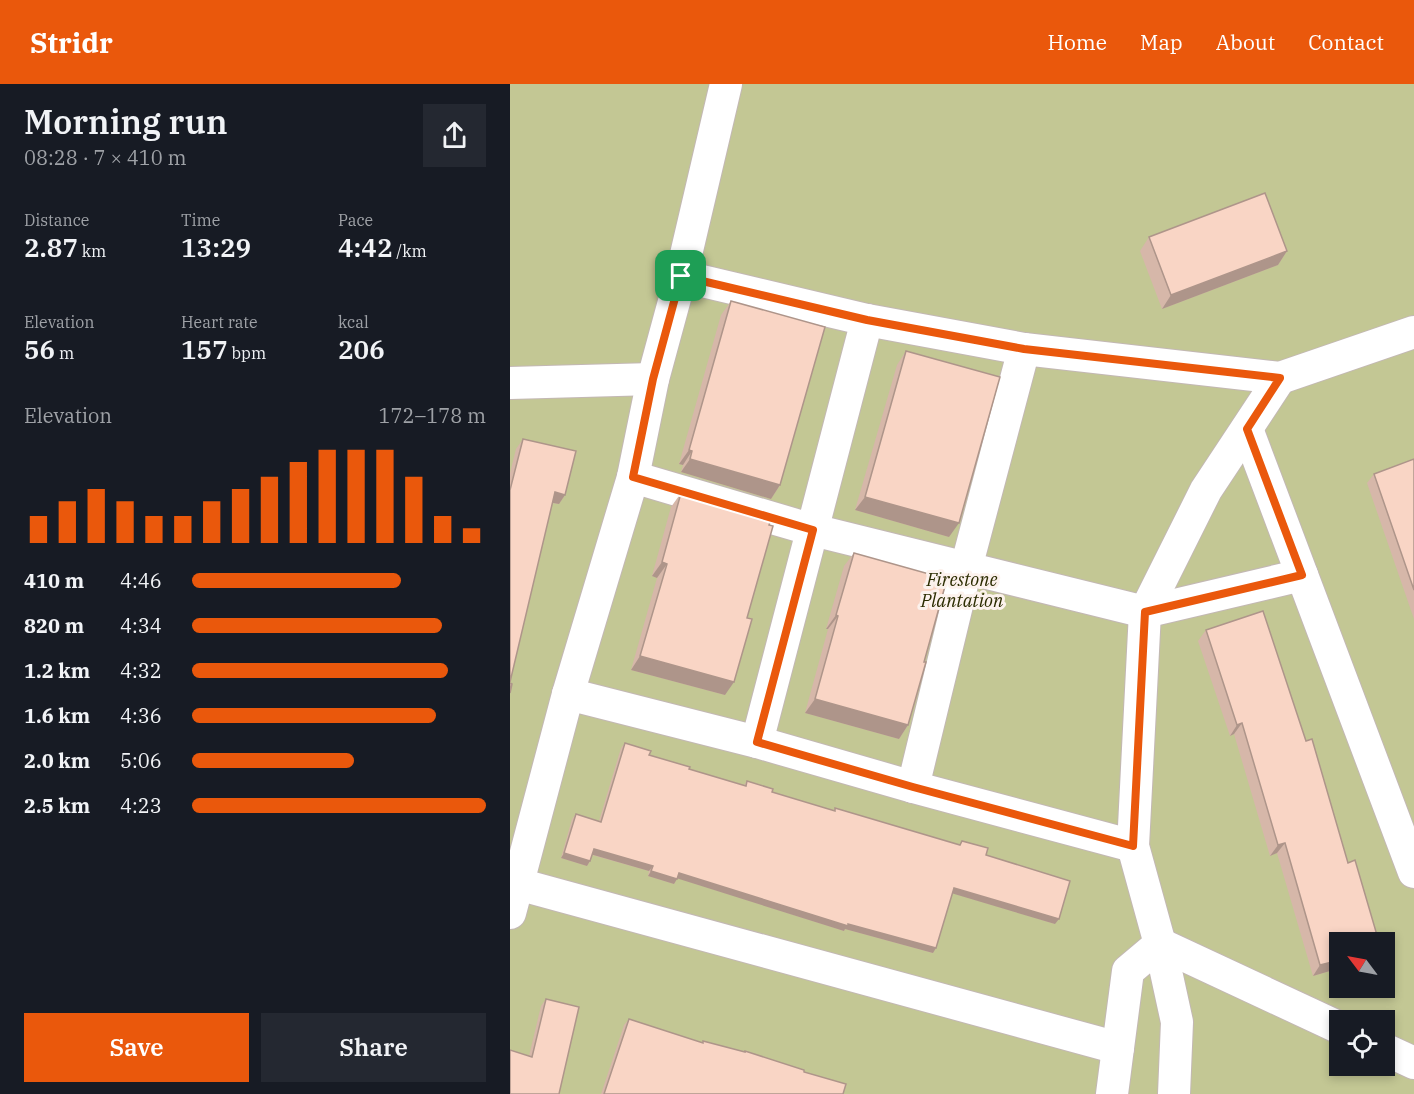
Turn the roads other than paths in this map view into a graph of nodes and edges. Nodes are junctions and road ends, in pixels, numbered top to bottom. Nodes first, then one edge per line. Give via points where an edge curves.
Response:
1 (726, 84) edge
2 (681, 276) junction
3 (867, 320) junction
4 (1414, 332) edge
5 (1024, 349) junction
6 (1280, 378) junction
7 (653, 379) junction
8 (510, 383) edge
9 (1247, 429) junction
10 (633, 477) junction
11 (813, 530) junction
12 (966, 568) junction
13 (1302, 575) junction
14 (1145, 612) junction
15 (568, 694) junction
16 (757, 742) junction
17 (913, 787) junction
18 (1133, 846) junction
19 (1414, 872) edge
20 (514, 898) edge
21 (1160, 944) junction
22 (1177, 1022) junction
23 (1329, 1023) edge
24 (1118, 1048) junction
25 (1395, 1054) edge
26 (1414, 1063) edge
27 (1112, 1094) edge
28 (1174, 1094) edge
29 (1197, 1094) edge

1 - 2 street
2 - 3 street
2 - 7 street
3 - 5 street
3 - 11 street
4 - 6 street
5 - 6 street
5 - 12 street
6 - 9 street
7 - 8 street
7 - 10 street
9 - 13 street
9 - 14 street via 1206,490
10 - 11 street
10 - 15 street
11 - 12 street
11 - 16 street
12 - 14 street
12 - 17 street
13 - 14 street
13 - 19 street
14 - 18 street
15 - 16 street
15 - 20 street
16 - 17 street
17 - 18 street
18 - 21 street
20 - 24 street
21 - 22 street
21 - 23 street
21 - 24 street via 1128,971
22 - 28 street
22 - 29 street
24 - 27 street
25 - 26 street

